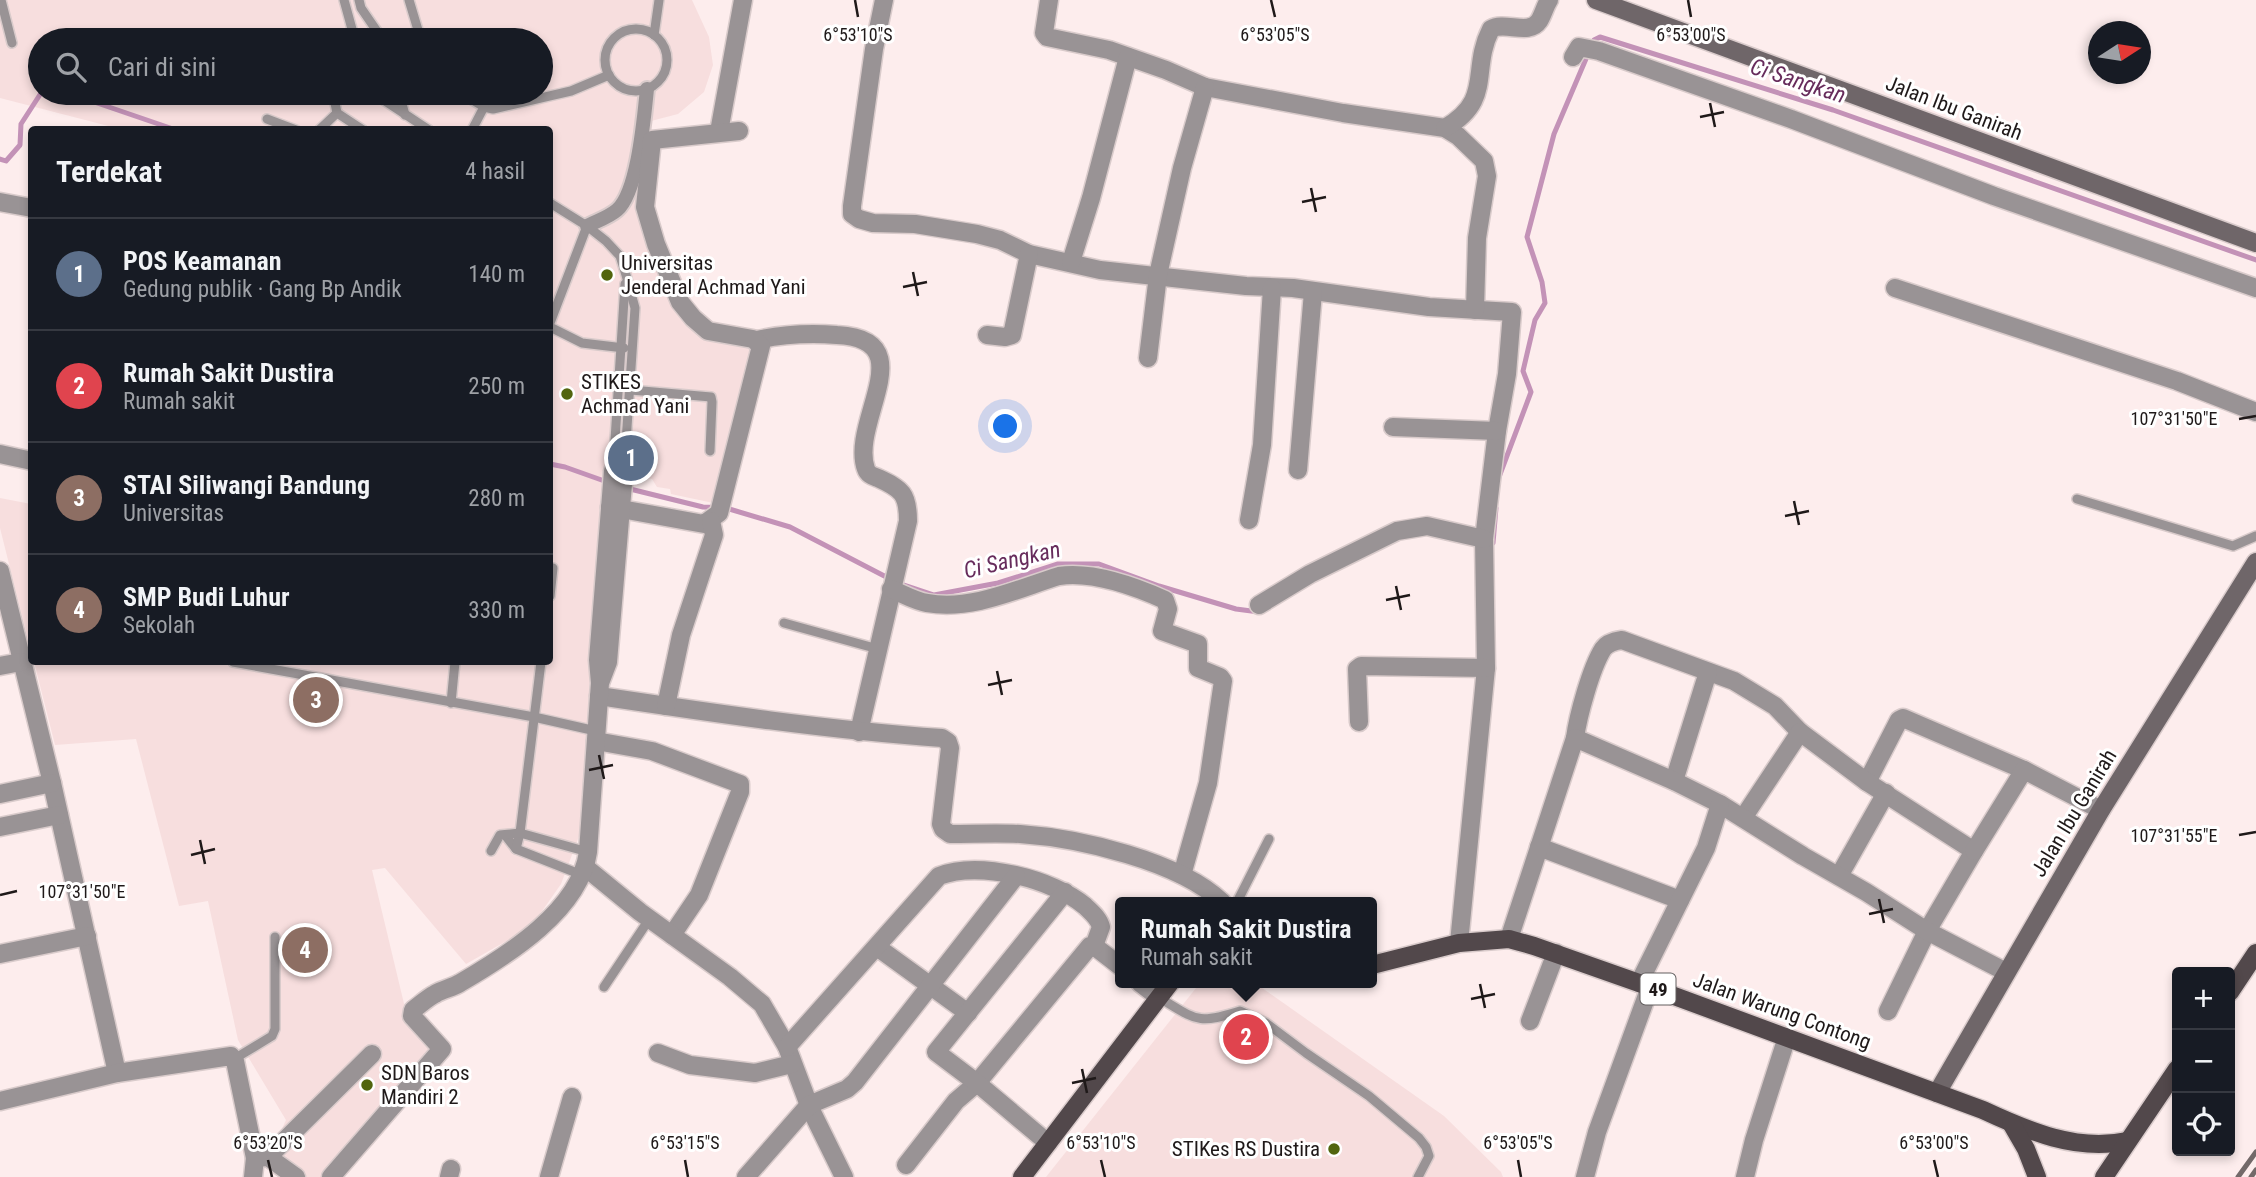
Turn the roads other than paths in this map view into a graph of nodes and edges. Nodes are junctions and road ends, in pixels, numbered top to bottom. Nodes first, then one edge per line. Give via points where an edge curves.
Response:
1 (1, 0) edge
2 (344, 0) edge
3 (359, 0) edge
4 (409, 0) edge
5 (659, 0) edge
6 (743, 0) edge
7 (884, 0) edge
8 (1049, 0) edge
9 (1549, 0) edge
10 (1596, 0) edge
11 (352, 28) edge
12 (374, 28) edge
13 (417, 28) edge
14 (654, 34) junction
15 (12, 43) dead end
16 (1585, 52) dead end
17 (1128, 57) junction
18 (610, 75) junction
19 (1205, 87) junction
20 (647, 89) junction
21 (553, 96) edge
22 (335, 105) edge
23 (390, 105) edge
24 (402, 105) edge
25 (481, 105) edge
26 (512, 105) edge
27 (484, 107) junction
28 (337, 113) junction
29 (405, 115) junction
30 (267, 119) dead end
31 (285, 126) edge
32 (323, 126) edge
33 (357, 126) edge
34 (423, 126) edge
35 (474, 126) edge
36 (1445, 128) junction
37 (739, 131) dead end
38 (719, 132) junction
39 (0, 202) edge
40 (553, 204) edge
41 (28, 207) edge
42 (587, 226) junction
43 (2256, 243) edge
44 (1029, 254) junction
45 (1071, 262) junction
46 (626, 275) junction
47 (1158, 275) junction
48 (1272, 288) junction
49 (1895, 288) dead end
50 (2256, 288) edge
51 (1313, 292) junction
52 (1475, 310) junction
53 (553, 317) edge
54 (553, 327) edge
55 (987, 335) dead end
56 (757, 340) junction
57 (621, 347) junction
58 (633, 349) junction
59 (1148, 358) dead end
60 (631, 390) junction
61 (2256, 412) edge
62 (1393, 427) dead end
63 (1497, 431) junction
64 (710, 452) dead end
65 (0, 454) edge
66 (28, 460) edge
67 (1298, 470) dead end
68 (618, 475) junction
69 (2077, 499) dead end
70 (616, 505) junction
71 (717, 512) junction
72 (1249, 520) dead end
73 (2256, 536) edge
74 (1484, 539) junction
75 (2256, 562) edge
76 (0, 570) edge
77 (893, 583) junction
78 (1259, 605) dead end
79 (784, 624) dead end
80 (7, 636) edge
81 (878, 649) junction
82 (21, 662) junction
83 (249, 665) edge
84 (455, 665) edge
85 (541, 665) edge
86 (0, 666) edge
87 (1486, 668) junction
88 (1708, 672) junction
89 (600, 689) junction
90 (452, 703) junction
91 (666, 706) junction
92 (534, 717) junction
93 (1359, 722) dead end
94 (859, 732) junction
95 (1800, 732) junction
96 (596, 736) junction
97 (1575, 738) junction
98 (2024, 770) junction
99 (1674, 781) junction
100 (1867, 782) junction
101 (52, 783) junction
102 (0, 793) edge
103 (1886, 793) junction
104 (1720, 804) junction
105 (2101, 810) junction
106 (59, 815) junction
107 (1743, 818) junction
108 (0, 827) edge
109 (520, 833) junction
110 (505, 835) junction
111 (1269, 839) dead end
112 (1539, 846) junction
113 (516, 849) junction
114 (491, 851) dead end
115 (1974, 851) junction
116 (585, 865) junction
117 (1182, 875) junction
118 (1016, 876) junction
119 (1839, 876) junction
120 (1065, 892) junction
121 (1215, 897) edge
122 (1240, 897) edge
123 (1680, 900) junction
124 (650, 918) junction
125 (1927, 931) junction
126 (672, 935) junction
127 (86, 936) junction
128 (275, 937) dead end
129 (1509, 939) junction
130 (1459, 943) junction
131 (1094, 946) junction
132 (877, 947) junction
133 (1556, 953) junction
134 (2256, 953) edge
135 (0, 954) edge
136 (1115, 962) edge
137 (1377, 964) edge
138 (2006, 972) junction
139 (2235, 984) edge
140 (1645, 985) junction
141 (930, 986) junction
142 (604, 987) dead end
143 (1146, 988) edge
144 (1166, 988) edge
145 (1158, 997) junction
146 (1888, 1011) dead end
147 (968, 1013) junction
148 (1530, 1021) dead end
149 (1787, 1037) junction
150 (658, 1053) dead end
151 (372, 1054) dead end
152 (790, 1056) junction
153 (234, 1059) junction
154 (117, 1073) junction
155 (2172, 1076) edge
156 (977, 1083) junction
157 (1937, 1093) junction
158 (572, 1097) dead end
159 (0, 1101) edge
160 (809, 1105) junction
161 (2011, 1123) junction
162 (2127, 1141) junction
163 (1048, 1143) junction
164 (261, 1157) junction
165 (906, 1165) dead end
166 (253, 1177) edge
167 (296, 1177) edge
168 (331, 1177) edge
169 (549, 1177) edge
170 (746, 1177) edge
171 (844, 1177) edge
172 (1022, 1177) edge
173 (1418, 1177) edge
174 (1585, 1177) edge
175 (1745, 1177) edge
176 (2037, 1177) edge
177 (2104, 1177) edge

1 - 15 lane
2 - 11 lane
3 - 12 lane
4 - 13 lane
5 - 14 lane
6 - 38 street
7 - 44 street via 853,216 873,223 977,234
8 - 17 street via 1047,37
9 - 36 street via 1534,25 1491,29 1473,105
10 - 43 main road, Jalan Ibu Ganirah
14 - 18 lane via 636,29 618,34 605,57
14 - 20 lane via 667,59 662,77
16 - 50 street via 1791,119 1994,197
17 - 19 street
17 - 45 street
18 - 20 lane via 628,90
18 - 21 lane
19 - 36 street
19 - 47 street
20 - 42 street via 627,197 616,211
22 - 28 lane
23 - 29 lane
24 - 29 lane
25 - 27 lane
26 - 27 lane
27 - 35 lane
28 - 32 lane
28 - 33 lane
29 - 34 lane
30 - 31 lane
36 - 52 street via 1484,161 1488,176 1477,238
37 - 38 street
38 - 56 street via 652,140 645,207 680,302 692,318 708,331
39 - 41 street
40 - 42 lane
42 - 46 lane via 620,256
42 - 53 lane
44 - 45 street
44 - 55 street via 1012,335
45 - 47 street via 1100,270
46 - 57 lane
46 - 58 lane via 635,308
47 - 48 street
47 - 59 street
48 - 51 street
48 - 72 street via 1262,445
49 - 61 street
51 - 52 street
51 - 67 street
52 - 63 street via 1512,312
54 - 57 lane via 582,343
56 - 71 street via 761,349
56 - 77 street via 847,335 866,340 879,355 881,378 869,414 866,468 903,492 908,503
57 - 58 lane
57 - 68 lane
58 - 60 lane
60 - 64 lane via 711,397
60 - 68 lane
62 - 63 street
63 - 74 street
65 - 66 street
68 - 70 street
69 - 73 lane via 2233,547
70 - 71 street via 705,524
70 - 89 street via 598,660
71 - 91 street via 681,635
74 - 78 street via 1427,526 1397,531
74 - 87 street
75 - 105 main road, Jalan Ibu Ganirah
76 - 80 street
77 - 81 street
77 - 117 street via 930,604 988,599 1070,574 1110,580 1165,600 1168,609 1162,631 1199,644 1198,668 1223,681 1208,783
79 - 81 lane
80 - 82 street
81 - 94 street
82 - 86 street
82 - 101 street
83 - 90 lane
84 - 90 lane
85 - 92 lane
87 - 93 street via 1361,666 1357,669
87 - 130 street
88 - 95 street via 1757,694
88 - 97 street via 1622,640 1607,645 1588,687
88 - 99 street
89 - 91 street
89 - 96 street
90 - 92 lane
91 - 94 street
92 - 96 lane
92 - 109 lane
94 - 117 street via 948,742 941,824 950,834 1021,834 1065,840 1152,862
95 - 100 street
95 - 107 street
96 - 116 street
96 - 126 street via 652,751 741,786 699,895
97 - 99 street
97 - 112 street
98 - 100 street via 1903,719
98 - 105 street
98 - 115 street
99 - 104 street
100 - 103 street
101 - 102 street
101 - 106 street
103 - 115 street
103 - 119 street
104 - 107 street
104 - 123 street via 1706,848
105 - 138 main road, Jalan Ibu Ganirah
106 - 108 street
106 - 127 street
107 - 119 street
109 - 110 lane
109 - 113 lane
109 - 116 lane
110 - 113 lane
110 - 114 lane via 497,838
111 - 122 lane
112 - 123 street
112 - 129 street
113 - 116 lane
115 - 125 street
116 - 124 street
116 - 168 street via 569,898 546,924 413,1010 412,1016 442,1049
117 - 121 street
118 - 120 street
118 - 132 street via 970,870 939,876
118 - 141 street
119 - 125 street
120 - 131 street via 1101,923
120 - 147 street
123 - 140 street
124 - 126 street
124 - 142 lane
125 - 138 street
125 - 146 street
126 - 152 street via 762,1004
127 - 135 street
127 - 154 street
128 - 153 lane via 275,1029 272,1036
129 - 130 main road, Jalan Warung Contong / 49
129 - 133 main road, Jalan Warung Contong / 49
130 - 137 main road, Jalan Warung Contong / 49
131 - 136 street
131 - 156 street
132 - 141 street
132 - 152 street
133 - 140 main road, Jalan Warung Contong / 49
133 - 148 street
134 - 139 main road
138 - 157 main road, Jalan Ibu Ganirah
140 - 149 main road, Jalan Warung Contong / 49
140 - 174 street
141 - 147 street
141 - 160 street via 852,1085
143 - 145 street
144 - 145 main road
145 - 163 main road
145 - 173 lane via 1196,1018 1209,1020 1240,1011 1266,1023 1369,1096 1419,1138 1429,1156
147 - 156 street via 936,1052
149 - 157 main road, Jalan Warung Contong / 49
149 - 175 street
150 - 152 street via 690,1065 755,1073
151 - 164 street
152 - 160 street
153 - 154 street via 226,1055
153 - 164 street
154 - 159 street
155 - 162 main road
156 - 163 street
156 - 165 street via 956,1101
157 - 161 main road, Jalan Warung Contong / 49
158 - 169 street
160 - 170 street
160 - 171 street
161 - 162 main road, Jalan Warung Contong / 49 via 2079,1143
161 - 176 main road
162 - 177 main road
163 - 172 main road
164 - 166 street
164 - 167 street

